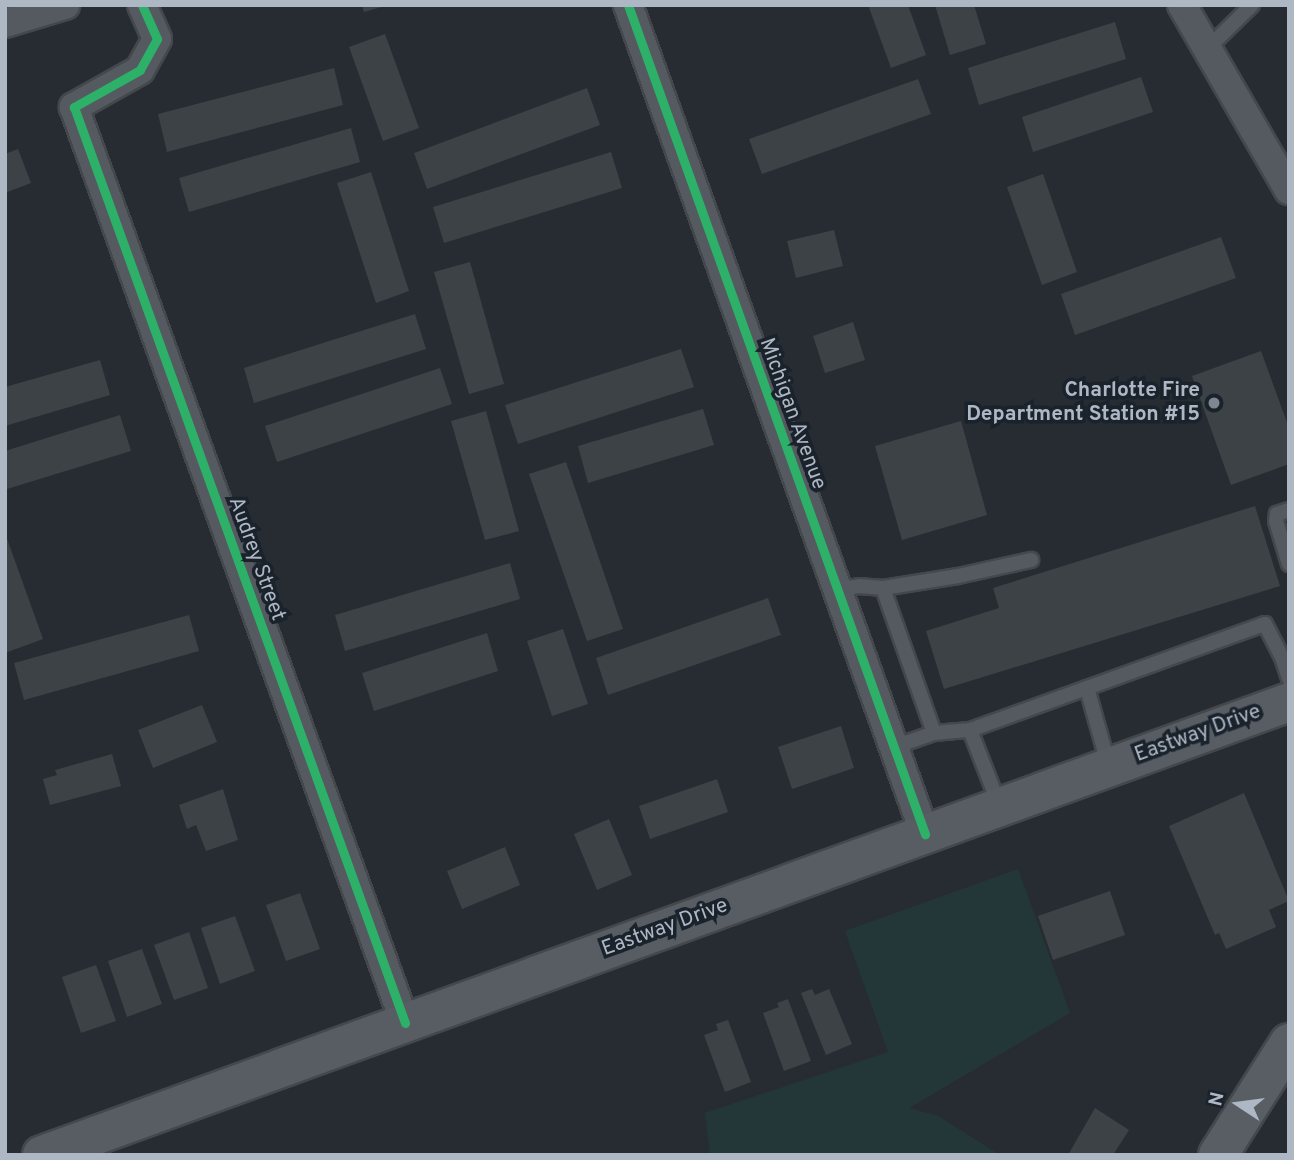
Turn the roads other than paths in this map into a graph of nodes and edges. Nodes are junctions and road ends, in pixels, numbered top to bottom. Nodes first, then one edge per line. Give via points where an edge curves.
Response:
1 (65, 5) edge
2 (142, 5) edge
3 (628, 5) edge
4 (1182, 5) edge
5 (1252, 5) edge
6 (5, 23) edge
7 (1207, 49) junction
8 (1289, 190) edge
9 (1286, 511) edge
10 (1031, 560) dead end
11 (1289, 564) edge
12 (883, 588) junction
13 (837, 590) junction
14 (1289, 679) edge
15 (1087, 688) junction
16 (1289, 702) edge
17 (970, 730) junction
18 (934, 733) junction
19 (894, 747) junction
20 (1108, 767) junction
21 (1001, 807) junction
22 (925, 834) junction
23 (405, 1023) junction
24 (1289, 1043) edge
25 (42, 1155) edge
26 (1218, 1155) edge

1 - 6 street
2 - 23 street, Audrey Street via 157,39 140,70 74,107
3 - 13 street, Michigan Avenue
4 - 7 street
5 - 7 lane
7 - 8 street
9 - 11 lane via 1276,521
10 - 12 lane
12 - 13 lane
12 - 18 lane
13 - 19 street, Michigan Avenue
14 - 15 lane via 1265,624
15 - 17 lane
15 - 20 lane
16 - 20 main road, Eastway Drive
17 - 18 lane
17 - 21 lane
18 - 19 lane
19 - 22 street, Michigan Avenue
20 - 21 main road, Eastway Drive
21 - 22 main road, Eastway Drive
22 - 23 main road, Eastway Drive
23 - 25 main road, Eastway Drive
24 - 26 street

